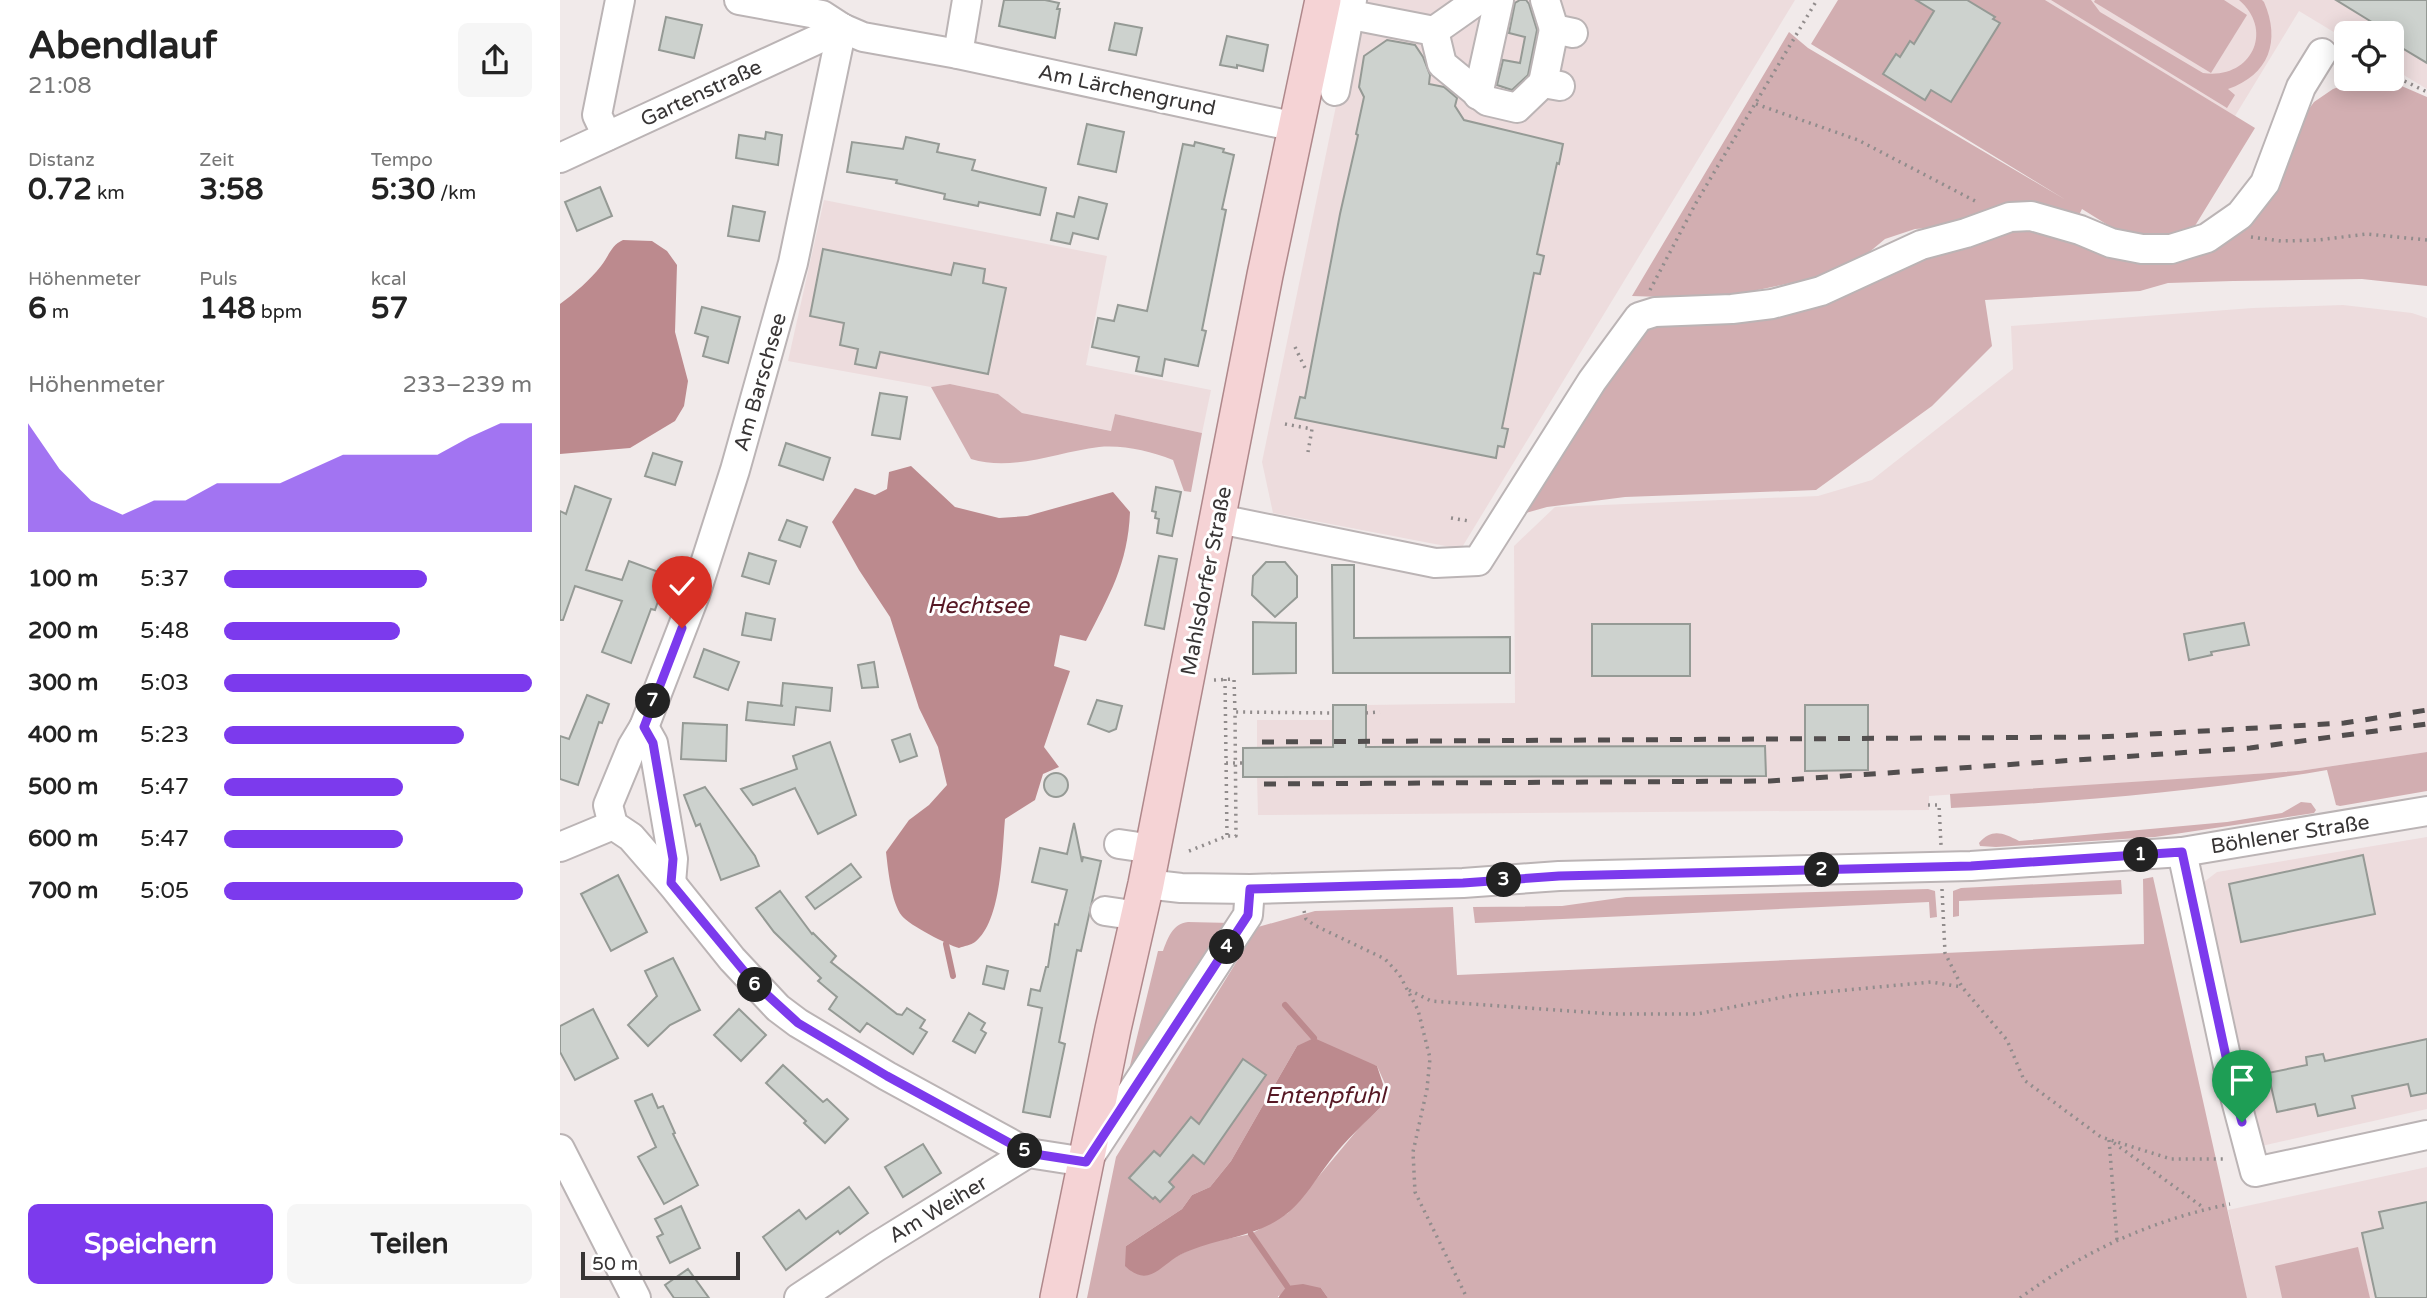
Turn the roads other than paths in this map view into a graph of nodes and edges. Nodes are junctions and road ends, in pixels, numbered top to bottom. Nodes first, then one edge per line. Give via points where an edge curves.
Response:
1 (620, 0) edge
2 (739, 0) edge
3 (968, 0) edge
4 (1478, 0) edge
5 (1499, 0) edge
6 (1545, 0) edge
7 (1336, 6) edge
8 (842, 28) junction
9 (1434, 31) junction
10 (2322, 53) dead end
11 (958, 54) junction
12 (1335, 91) dead end
13 (1478, 95) junction
14 (1296, 127) junction
15 (607, 136) junction
16 (560, 158) edge
17 (1219, 519) junction
18 (644, 727) junction
19 (2427, 811) edge
20 (613, 825) junction
21 (1119, 844) dead end
22 (560, 847) edge
23 (1153, 849) junction
24 (2182, 852) junction
25 (671, 883) junction
26 (1250, 889) junction
27 (1143, 900) junction
28 (1105, 911) dead end
29 (2427, 1135) edge
30 (560, 1149) edge
31 (1028, 1153) junction
32 (1086, 1162) junction
33 (636, 1298) edge
34 (799, 1298) edge
35 (1058, 1298) edge

1 - 15 street via 597,116
2 - 8 street, Am Lärchengrund via 822,15
3 - 11 street
4 - 9 street
5 - 13 street
6 - 13 street via 1563,31 1551,85 1517,108
7 - 9 street
7 - 12 street
7 - 14 main road, Mahlsdorfer Straße
8 - 11 street, Am Lärchengrund via 863,37
8 - 15 street, Gartenstraße
8 - 18 street, Am Barschsee via 798,242 738,458 695,595
9 - 13 street via 1441,64
10 - 17 street via 2301,87 2265,183 2240,215 2207,238 2171,249 2142,249 2031,216 2010,217 1921,245 1821,290 1784,301 1639,317 1478,561 1435,563
11 - 14 street, Am Lärchengrund
14 - 17 main road, Mahlsdorfer Straße
15 - 16 street, Gartenstraße
17 - 23 main road, Mahlsdorfer Straße
18 - 20 street, Am Barschsee via 608,805
18 - 25 street via 653,743 673,859
19 - 24 street, Böhlener Straße
20 - 22 street
20 - 25 street via 631,836
21 - 23 street
23 - 27 main road, Mahlsdorfer Straße
24 - 26 street, Böhlener Straße via 1971,866
24 - 29 street via 2255,1172
25 - 31 street via 753,982 798,1023
26 - 27 street, Böhlener Straße via 1181,888
26 - 32 street, Mahlsdorfer Straße via 1248,915
27 - 28 street, Böhlener Straße
27 - 32 main road, Mahlsdorfer Straße
30 - 33 street
31 - 32 street
31 - 34 street, Am Weiher
32 - 35 main road, Mahlsdorfer Straße

